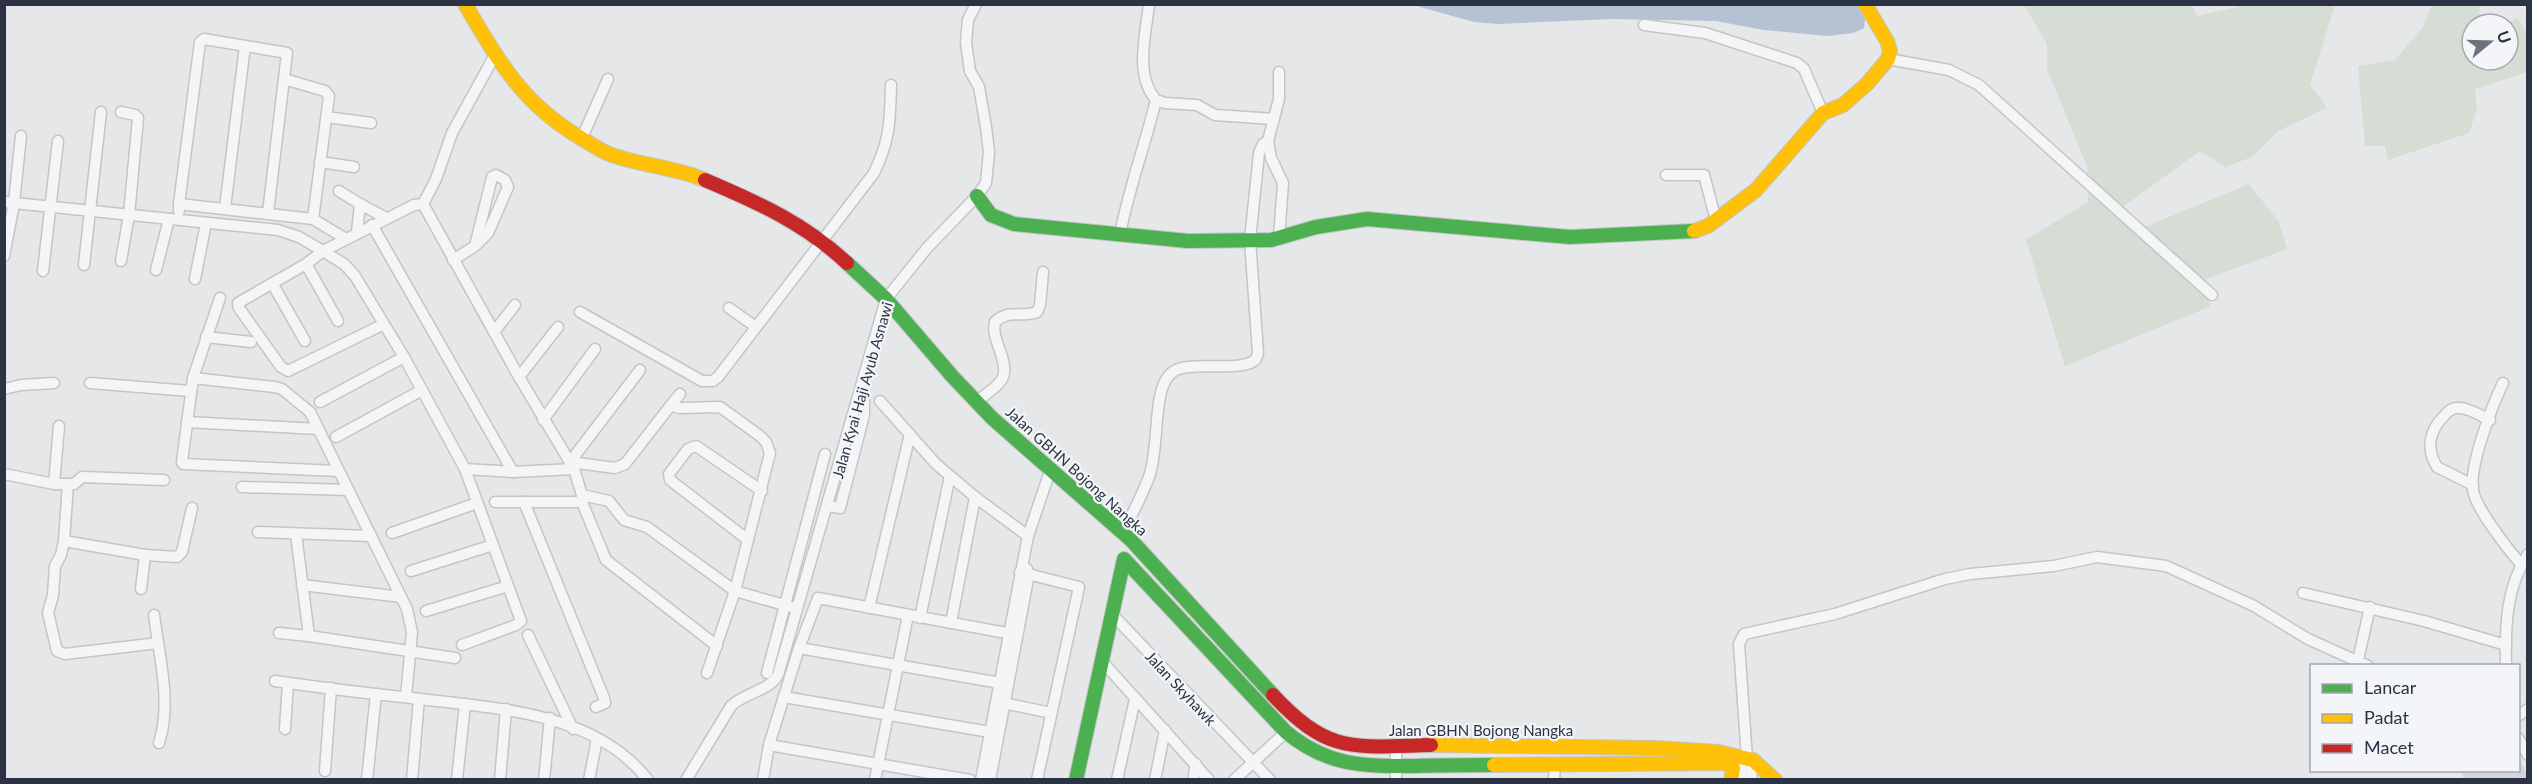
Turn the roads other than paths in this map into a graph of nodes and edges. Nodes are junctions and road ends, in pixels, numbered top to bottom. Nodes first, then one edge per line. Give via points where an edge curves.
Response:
1 (465, 4) edge
2 (976, 4) edge
3 (1149, 4) edge
4 (1865, 4) edge
5 (1644, 26) dead end
6 (245, 46) junction
7 (495, 55) junction
8 (1888, 59) junction
9 (1279, 72) dead end
10 (284, 79) junction
11 (608, 79) dead end
12 (891, 85) dead end
13 (1156, 100) junction
14 (101, 112) dead end
15 (121, 112) dead end
16 (1823, 113) junction
17 (327, 117) junction
18 (1274, 119) junction
19 (371, 123) dead end
20 (21, 136) dead end
21 (581, 140) junction
22 (58, 141) dead end
23 (1268, 141) junction
24 (320, 162) junction
25 (354, 167) dead end
26 (1666, 175) dead end
27 (339, 191) dead end
28 (977, 196) junction
29 (9, 202) edge
30 (360, 204) junction
31 (423, 204) junction
32 (52, 207) junction
33 (225, 208) junction
34 (91, 211) junction
35 (268, 213) junction
36 (176, 214) junction
37 (129, 215) junction
38 (386, 218) junction
39 (313, 219) junction
40 (1716, 220) junction
41 (206, 223) junction
42 (372, 225) junction
43 (357, 233) junction
44 (1120, 234) junction
45 (1279, 238) junction
46 (822, 240) junction
47 (1250, 240) junction
48 (335, 244) junction
49 (475, 246) junction
50 (4, 256) edge
51 (453, 260) junction
52 (121, 261) dead end
53 (306, 264) junction
54 (84, 265) dead end
55 (156, 270) dead end
56 (43, 271) dead end
57 (1043, 272) dead end
58 (195, 279) dead end
59 (272, 283) junction
60 (2212, 295) dead end
61 (220, 298) dead end
62 (886, 299) junction
63 (515, 304) dead end
64 (729, 308) dead end
65 (580, 312) dead end
66 (338, 321) dead end
67 (384, 324) junction
68 (558, 327) dead end
69 (756, 327) junction
70 (494, 332) junction
71 (206, 337) junction
72 (305, 340) dead end
73 (251, 342) dead end
74 (595, 349) dead end
75 (404, 357) junction
76 (640, 370) dead end
77 (519, 377) junction
78 (194, 378) junction
79 (54, 383) dead end
80 (90, 383) dead end
81 (2503, 383) dead end
82 (4, 389) edge
83 (422, 390) junction
84 (190, 391) junction
85 (860, 393) junction
86 (680, 394) dead end
87 (880, 401) dead end
88 (320, 402) dead end
89 (976, 402) junction
90 (671, 405) junction
91 (543, 420) junction
92 (2490, 420) junction
93 (187, 422) junction
94 (58, 426) dead end
95 (318, 429) junction
96 (910, 434) junction
97 (336, 437) dead end
98 (572, 465) junction
99 (839, 466) junction
100 (472, 470) junction
101 (338, 471) junction
102 (1050, 471) junction
103 (513, 472) junction
104 (4, 474) edge
105 (950, 476) junction
106 (164, 480) dead end
107 (54, 484) junction
108 (68, 484) junction
109 (2473, 485) junction
110 (242, 487) dead end
111 (348, 490) junction
112 (762, 491) junction
113 (975, 497) junction
114 (582, 498) junction
115 (477, 502) junction
116 (495, 502) dead end
117 (524, 502) junction
118 (828, 506) junction
119 (192, 508) dead end
120 (258, 532) dead end
121 (392, 533) dead end
122 (296, 534) junction
123 (371, 536) junction
124 (1028, 536) junction
125 (1127, 537) junction
126 (748, 540) junction
127 (64, 541) junction
128 (493, 545) junction
129 (144, 555) junction
130 (1124, 559) junction
131 (2525, 559) edge
132 (1025, 570) junction
133 (411, 571) dead end
134 (302, 585) junction
135 (508, 586) junction
136 (141, 589) dead end
137 (735, 591) junction
138 (2303, 593) dead end
139 (401, 597) junction
140 (790, 607) junction
141 (2370, 607) junction
142 (869, 608) junction
143 (426, 611) dead end
144 (1111, 613) junction
145 (154, 615) dead end
146 (908, 615) junction
147 (920, 618) junction
148 (951, 623) junction
149 (279, 633) dead end
150 (1013, 634) junction
151 (528, 635) dead end
152 (309, 636) junction
153 (158, 643) junction
154 (462, 645) dead end
155 (2506, 645) junction
156 (717, 646) junction
157 (799, 648) junction
158 (411, 650) junction
159 (456, 658) dead end
160 (1101, 660) junction
161 (2358, 660) junction
162 (2365, 664) edge
163 (2506, 664) edge
164 (898, 665) junction
165 (707, 673) dead end
166 (768, 673) dead end
167 (275, 681) dead end
168 (288, 683) junction
169 (1004, 683) junction
170 (331, 688) junction
171 (376, 694) junction
172 (406, 697) junction
173 (784, 697) junction
174 (419, 699) junction
175 (1135, 699) junction
176 (1000, 702) junction
177 (465, 704) junction
178 (596, 707) dead end
179 (506, 709) junction
180 (1051, 712) junction
181 (888, 715) junction
182 (550, 718) junction
183 (285, 729) dead end
184 (573, 729) junction
185 (1165, 730) junction
186 (990, 732) junction
187 (1286, 732) junction
188 (597, 739) junction
189 (2520, 741) edge
190 (159, 743) dead end
191 (769, 745) junction
192 (1396, 746) junction
193 (2528, 755) edge
194 (1748, 759) junction
195 (1252, 763) junction
196 (878, 764) junction
197 (1196, 764) junction
198 (1555, 765) junction
199 (325, 771) dead end
200 (1396, 772) edge
201 (689, 775) edge
202 (367, 780) edge
203 (412, 780) edge
204 (457, 780) edge
205 (500, 780) edge
206 (544, 780) edge
207 (589, 780) edge
208 (648, 780) edge
209 (764, 780) edge
210 (875, 780) edge
211 (970, 780) edge
212 (981, 780) edge
213 (990, 780) edge
214 (1037, 780) edge
215 (1076, 780) edge
216 (1117, 780) edge
217 (1155, 780) edge
218 (1193, 780) edge
219 (1209, 780) edge
220 (1234, 780) edge
221 (1269, 780) edge
222 (1554, 780) edge
223 (1731, 780) edge
224 (1741, 780) edge
225 (1751, 780) edge
226 (1775, 780) edge

1 - 7 street, Jalan GBHN Bojong Nangka
2 - 28 street, Jalan Kyai Haji Ayub Asnawi via 968,20 966,43 970,71 979,87 989,152 986,183
3 - 13 street via 1143,66 1144,78
4 - 8 street via 1887,41
5 - 16 street via 1705,33 1797,63 1804,69
6 - 10 street via 287,53
6 - 33 street
6 - 36 street via 204,39 200,42
7 - 21 street, Jalan GBHN Bojong Nangka via 536,107
7 - 31 street via 452,134
8 - 16 street via 1843,105
8 - 60 street via 1949,70 1979,85
9 - 18 street
10 - 17 street via 328,93
10 - 35 street
11 - 21 street
12 - 46 street via 890,128 884,152 874,173
13 - 18 street via 1191,104 1223,117
13 - 44 street
14 - 34 street
15 - 37 street via 138,118
16 - 40 street via 1756,190
17 - 19 street
17 - 24 street
18 - 23 street
20 - 29 street
21 - 46 street, Jalan GBHN Bojong Nangka via 624,160 701,178 794,221
22 - 32 street
23 - 45 street via 1283,183
23 - 47 street via 1259,153
24 - 25 street
24 - 39 street
26 - 40 street via 1704,175
27 - 30 street
28 - 44 street via 991,214 1014,224
28 - 62 street, Jalan Kyai Haji Ayub Asnawi via 927,248
29 - 32 street
29 - 50 street
30 - 38 street
30 - 43 street
31 - 38 street
31 - 51 street
32 - 34 street
32 - 56 street
33 - 35 street
33 - 36 street
34 - 37 street
34 - 54 street
35 - 39 street
36 - 37 street
36 - 41 street
36 - 55 street
37 - 52 street
38 - 42 street
39 - 48 street
40 - 45 street via 1698,231 1570,237 1367,219
41 - 48 street via 278,230
41 - 58 street
42 - 43 street
42 - 103 street
43 - 48 street
44 - 47 street via 1188,241
45 - 47 street
46 - 62 street, Jalan GBHN Bojong Nangka
46 - 69 street
47 - 125 street via 1256,359 1246,364 1178,369 1166,377 1149,474
48 - 53 street
48 - 67 street
49 - 49 street via 488,233 508,187 496,175 492,177
49 - 51 street
51 - 70 street
53 - 59 street
53 - 66 street
57 - 89 street via 1037,312 1024,316 1008,314 994,322 1005,376
59 - 67 street via 241,300 238,306 285,371
59 - 72 street
61 - 71 street
62 - 85 street, Jalan Kyai Haji Ayub Asnawi
62 - 89 street, Jalan GBHN Bojong Nangka
63 - 70 street
64 - 69 street
65 - 69 street via 708,382 718,377
67 - 75 street
68 - 77 street
70 - 77 street
71 - 73 street
71 - 78 street
74 - 91 street
75 - 83 street
75 - 88 street
76 - 98 street
77 - 91 street
78 - 84 street
78 - 95 street via 282,389 310,412
79 - 82 street
80 - 84 street
81 - 92 street
83 - 97 street
83 - 100 street
84 - 93 street
85 - 99 street, Jalan Kyai Haji Ayub Asnawi
85 - 118 street via 864,415 840,508
86 - 90 street
87 - 96 street
89 - 102 street, Jalan GBHN Bojong Nangka
90 - 98 street via 625,465
90 - 112 street via 720,407 760,436 770,453
91 - 98 street
92 - 109 street via 2474,464
92 - 109 street via 2463,407 2455,408 2436,424 2431,437 2430,449 2437,467
93 - 95 street
93 - 101 street via 183,464
94 - 107 street
95 - 101 street
96 - 105 street
96 - 142 street
98 - 103 street
98 - 114 street
99 - 118 street, Jalan Kyai Haji Ayub Asnawi
99 - 140 street via 824,458
100 - 103 street
100 - 115 street
101 - 111 street
102 - 124 street
102 - 125 street, Jalan GBHN Bojong Nangka
104 - 107 street
105 - 113 street
105 - 147 street
106 - 108 street via 82,477
107 - 108 street
108 - 127 street
109 - 131 street via 2475,498 2504,543
110 - 111 street
111 - 123 street
112 - 126 street
112 - 126 street via 696,446 688,449 669,474 670,480 688,496
113 - 124 street
113 - 148 street
114 - 117 street
114 - 137 street via 609,501 624,520 647,527 666,539
114 - 156 street via 606,560
115 - 121 street
115 - 128 street
116 - 117 street
117 - 178 street via 604,698 605,704
118 - 140 street, Jalan Kyai Haji Ayub Asnawi
119 - 129 street via 181,555
120 - 122 street
122 - 123 street
122 - 134 street
123 - 139 street
124 - 132 street
125 - 130 street
125 - 192 street, Jalan GBHN Bojong Nangka via 1305,725 1339,744
126 - 137 street
127 - 129 street
127 - 153 street via 54,566 48,613 57,651 65,654
128 - 133 street
128 - 135 street
129 - 136 street
130 - 144 street
130 - 187 street
131 - 155 street via 2509,601
132 - 150 street
132 - 180 street via 1079,587
134 - 139 street
134 - 152 street
135 - 143 street
135 - 154 street via 519,624
137 - 140 street
137 - 156 street
138 - 141 street
139 - 158 street via 412,622
140 - 166 street
140 - 201 street, Jalan Kyai Haji Ayub Asnawi via 774,682 740,697 731,706
141 - 155 street
141 - 161 street
142 - 146 street
142 - 157 street via 818,598
144 - 160 street
144 - 195 street, Jalan Skyhawk
145 - 153 street
146 - 147 street
146 - 164 street
147 - 148 street
148 - 150 street
149 - 152 street
150 - 169 street
151 - 184 street
152 - 158 street
153 - 190 street via 163,717
155 - 163 street
156 - 165 street
157 - 164 street
157 - 173 street
158 - 159 street
158 - 172 street
160 - 175 street
160 - 215 street
161 - 162 street
161 - 194 street via 2308,639 2254,606 2166,566 2086,557 2054,566 1970,574 1835,614 1744,634 1738,644
164 - 169 street
164 - 181 street
167 - 168 street
168 - 170 street
168 - 183 street
169 - 176 street
170 - 171 street
170 - 199 street
171 - 172 street
171 - 202 street
172 - 174 street
173 - 181 street
173 - 191 street
174 - 177 street
174 - 203 street
175 - 185 street
175 - 216 street
176 - 180 street
176 - 186 street
176 - 213 street
177 - 179 street
177 - 204 street
179 - 182 street
179 - 205 street
180 - 214 street
181 - 186 street
181 - 196 street
182 - 184 street
182 - 206 street
184 - 188 street
185 - 197 street
185 - 217 street
186 - 212 street
187 - 195 street
187 - 200 street via 1329,759
188 - 207 street
188 - 208 street via 636,764
189 - 193 street
191 - 196 street
191 - 209 street
192 - 194 street, Jalan GBHN Bojong Nangka via 1656,748 1718,752
192 - 200 street
194 - 224 street
194 - 225 street
194 - 226 street via 1762,766
195 - 220 street
195 - 221 street, Jalan Skyhawk
196 - 210 street
196 - 211 street
197 - 218 street
197 - 219 street
198 - 200 street
198 - 222 street
198 - 223 street via 1726,763 1732,768

